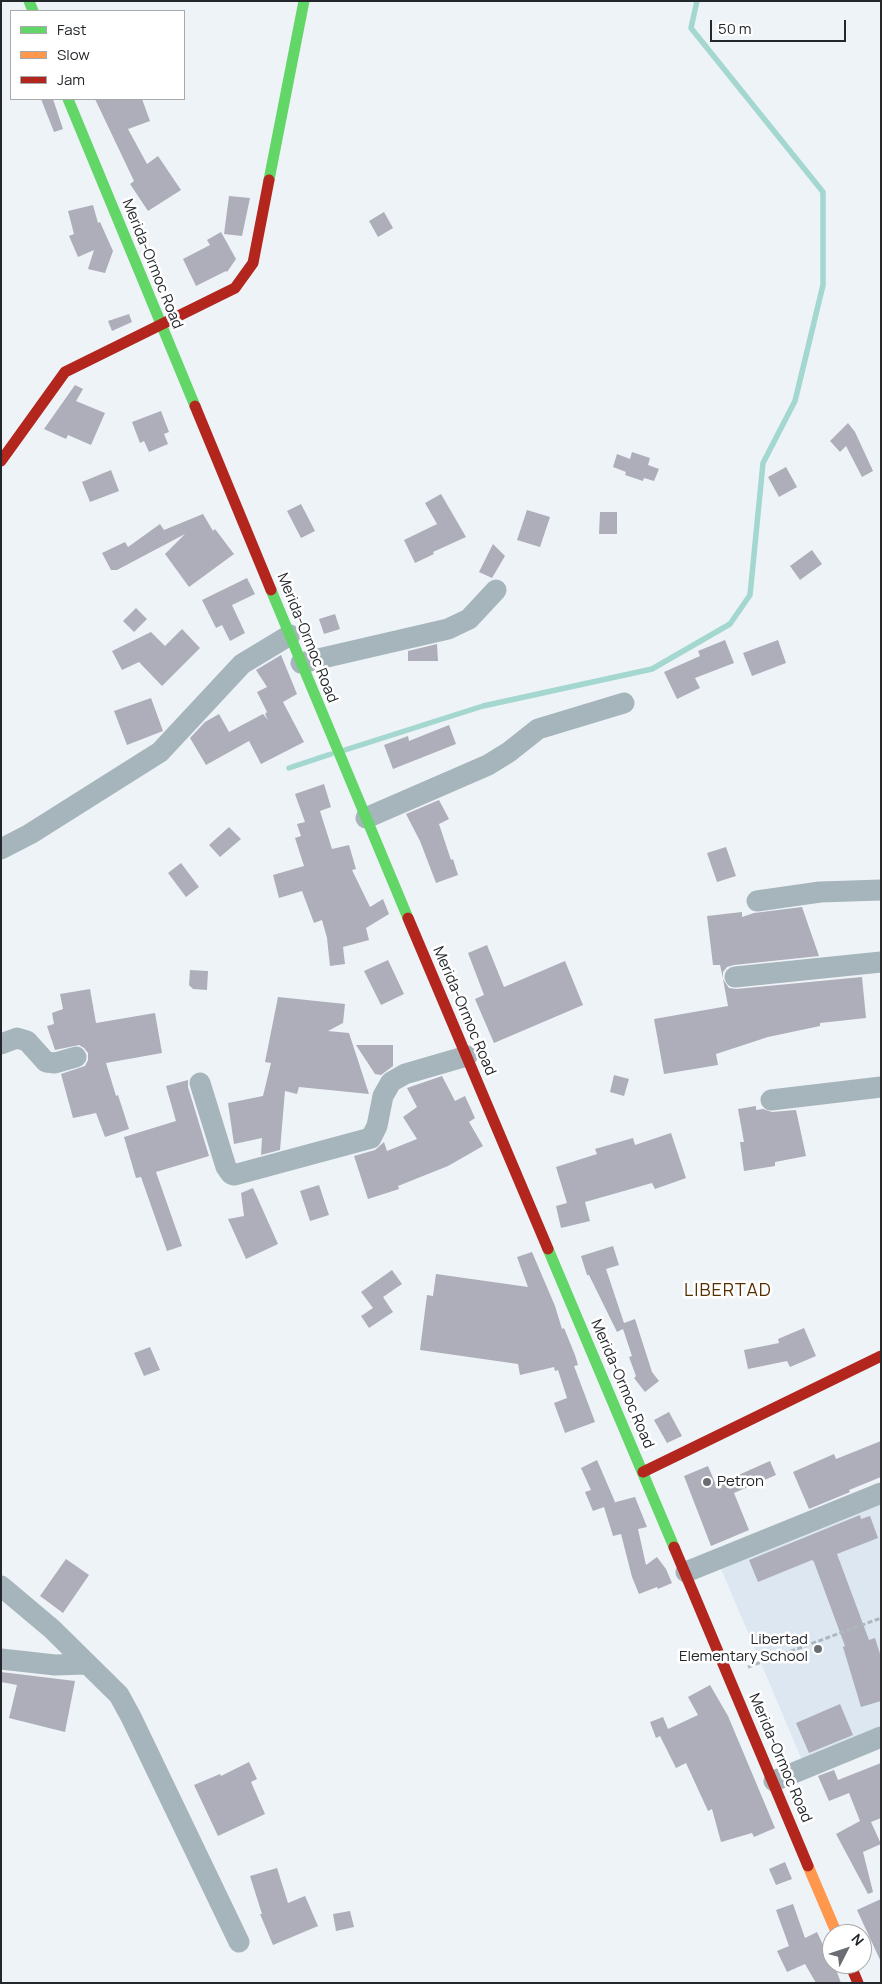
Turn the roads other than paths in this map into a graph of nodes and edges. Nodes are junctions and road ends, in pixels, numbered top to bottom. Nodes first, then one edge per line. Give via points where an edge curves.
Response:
1 (304, 1) edge
2 (68, 100) edge
3 (160, 324) junction
4 (1, 461) edge
5 (496, 590) dead end
6 (290, 634) junction
7 (301, 663) junction
8 (624, 703) dead end
9 (366, 818) junction
10 (1, 849) edge
11 (881, 890) edge
12 (757, 901) dead end
13 (881, 962) edge
14 (735, 977) dead end
15 (1, 1044) edge
16 (467, 1056) junction
17 (76, 1057) dead end
18 (200, 1082) dead end
19 (881, 1087) edge
20 (771, 1100) dead end
21 (881, 1356) edge
22 (643, 1472) junction
23 (881, 1493) edge
24 (686, 1572) junction
25 (1, 1586) edge
26 (1, 1659) edge
27 (86, 1664) junction
28 (881, 1737) edge
29 (774, 1781) junction
30 (833, 1924) edge
31 (239, 1942) dead end

1 - 3 main road via 253,263 235,288
2 - 3 main road, Merida-Ormoc Road
3 - 4 main road via 65,372
3 - 6 main road, Merida-Ormoc Road
5 - 7 street via 469,619 448,629
6 - 7 main road, Merida-Ormoc Road
6 - 10 street via 242,664 160,752
7 - 9 main road, Merida-Ormoc Road
8 - 9 street via 538,729 488,765
9 - 16 main road, Merida-Ormoc Road
11 - 12 street via 820,892
13 - 14 street
15 - 17 street via 17,1038 27,1041 46,1062 56,1063
16 - 18 street via 404,1074 391,1082 371,1138 234,1175 226,1167
16 - 22 main road, Merida-Ormoc Road
19 - 20 street
21 - 22 main road
22 - 24 main road, Merida-Ormoc Road
23 - 24 street
24 - 29 main road, Merida-Ormoc Road
25 - 27 street via 52,1629
26 - 27 street via 55,1665
27 - 31 street via 119,1695
28 - 29 street
29 - 30 main road, Merida-Ormoc Road

